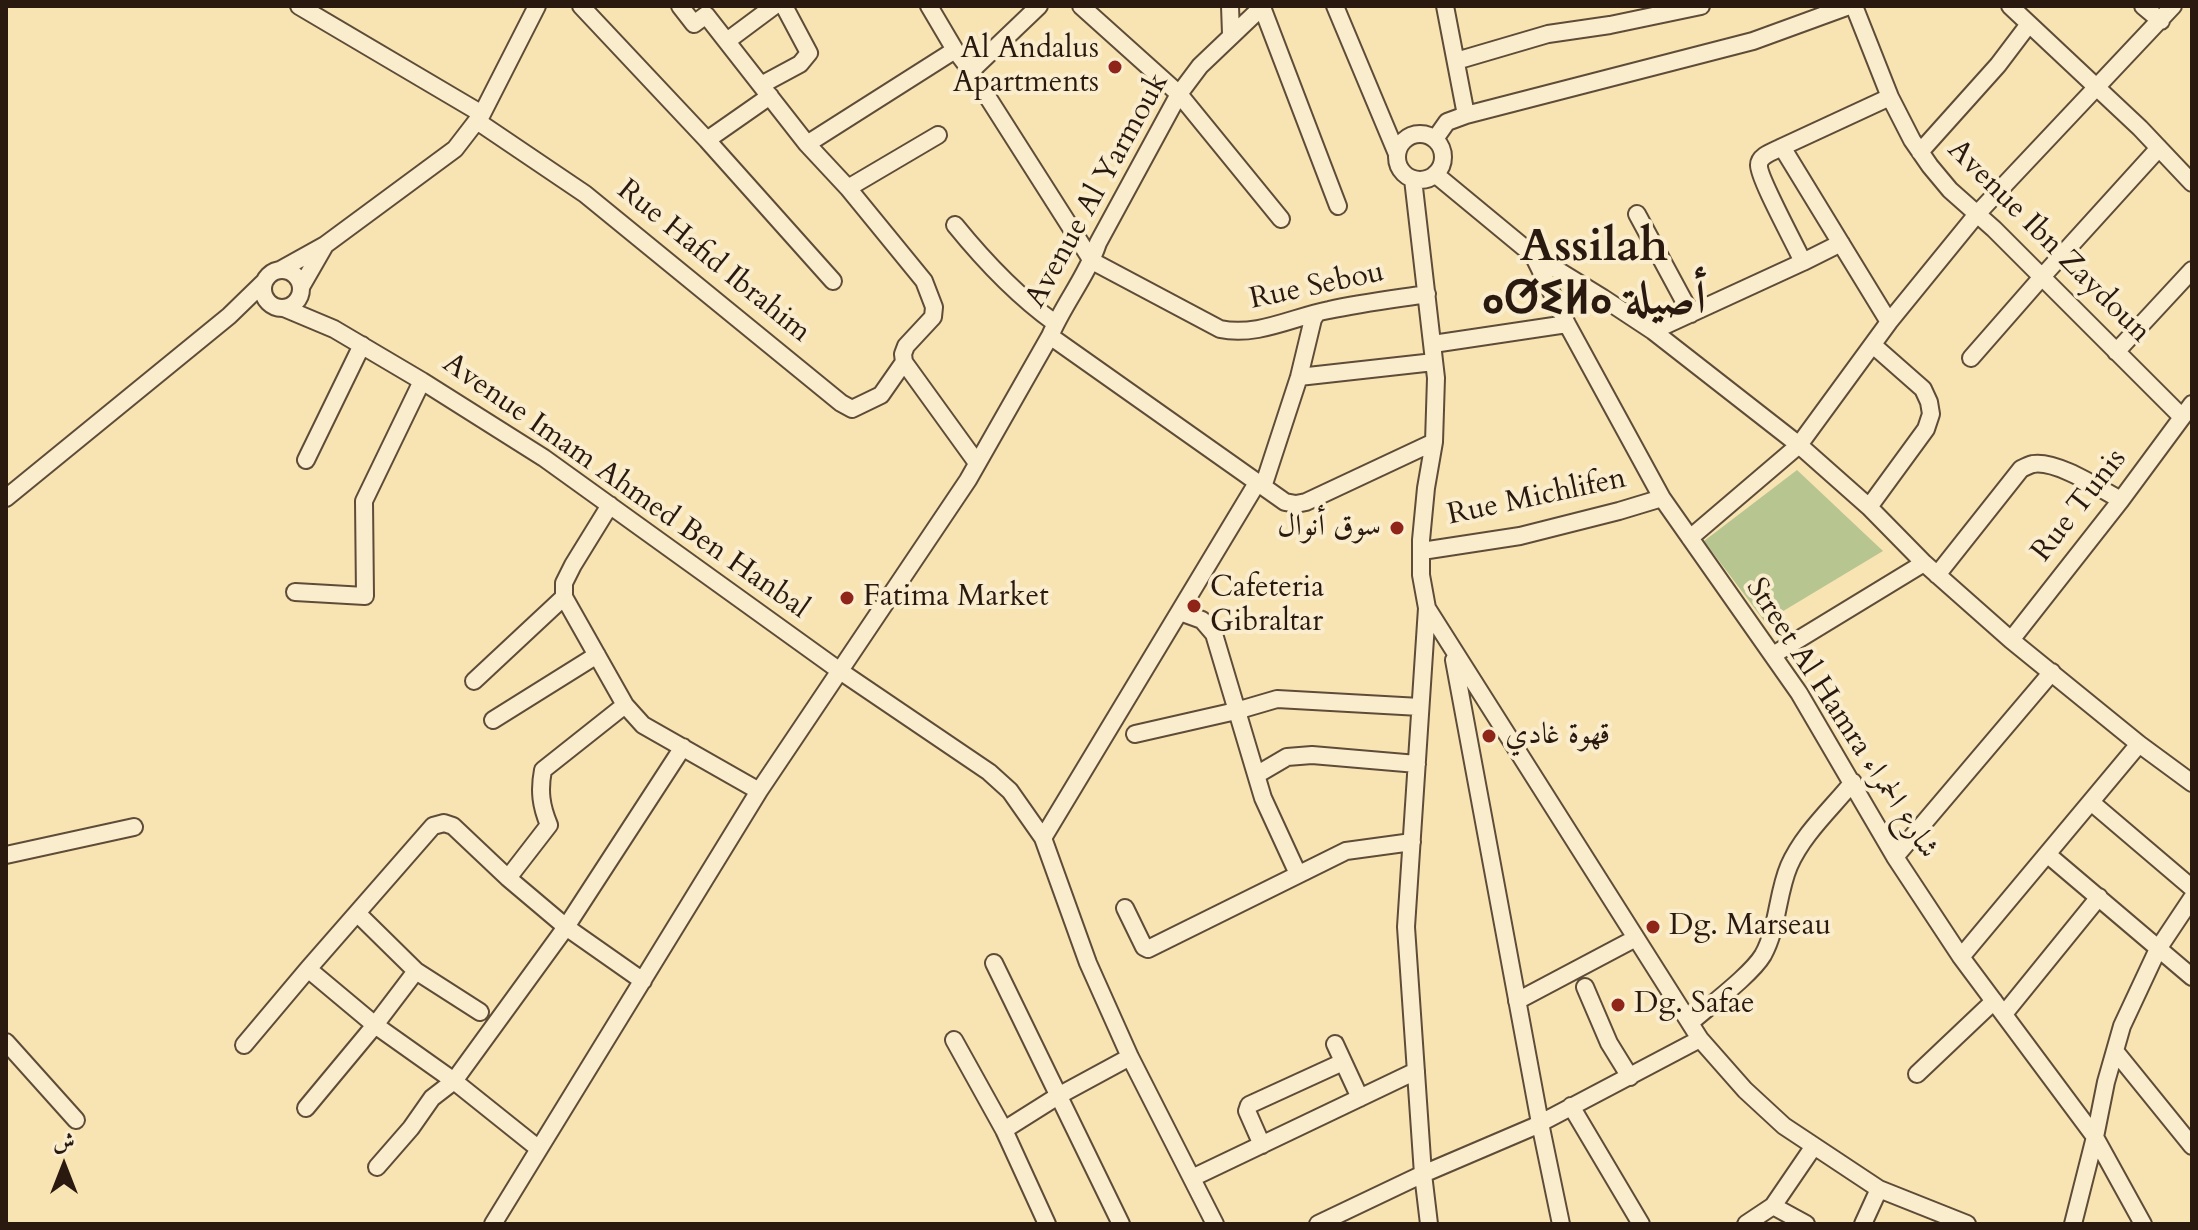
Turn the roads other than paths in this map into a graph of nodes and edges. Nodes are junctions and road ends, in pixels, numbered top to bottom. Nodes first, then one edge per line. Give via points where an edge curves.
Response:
1 (299, 6) edge
2 (537, 6) edge
3 (581, 6) edge
4 (680, 6) edge
5 (774, 6) edge
6 (784, 6) edge
7 (929, 6) edge
8 (1039, 6) edge
9 (1081, 6) edge
10 (1230, 6) edge
11 (1262, 6) edge
12 (1335, 6) edge
13 (1445, 6) edge
14 (1701, 6) edge
15 (1851, 6) edge
16 (2010, 6) edge
17 (2143, 6) edge
18 (2173, 6) edge
19 (2161, 21) junction
20 (2029, 24) junction
21 (1231, 34) junction
22 (727, 41) junction
23 (955, 50) junction
24 (1456, 61) junction
25 (971, 71) junction
26 (2097, 88) junction
27 (765, 90) junction
28 (1179, 94) junction
29 (1890, 97) junction
30 (1466, 115) junction
31 (479, 118) junction
32 (938, 135) dead end
33 (1435, 139) junction
34 (707, 140) junction
35 (807, 144) junction
36 (1782, 147) junction
37 (2159, 148) junction
38 (1920, 152) junction
39 (1397, 154) junction
40 (1435, 174) junction
41 (2190, 176) edge
42 (1413, 179) junction
43 (848, 188) junction
44 (1338, 206) dead end
45 (1637, 214) dead end
46 (1977, 214) junction
47 (1281, 219) dead end
48 (955, 225) dead end
49 (1841, 243) junction
50 (325, 245) junction
51 (1533, 255) junction
52 (1092, 261) junction
53 (1803, 262) junction
54 (280, 270) junction
55 (2192, 270) edge
56 (2041, 278) junction
57 (833, 281) dead end
58 (264, 282) junction
59 (300, 292) junction
60 (1427, 294) junction
61 (266, 301) junction
62 (284, 308) junction
63 (1317, 313) junction
64 (1691, 314) junction
65 (229, 316) junction
66 (1889, 322) junction
67 (1567, 324) junction
68 (334, 329) junction
69 (1053, 329) junction
70 (1653, 331) junction
71 (1433, 344) junction
72 (362, 345) junction
73 (1873, 345) junction
74 (2116, 352) junction
75 (1971, 358) dead end
76 (904, 362) junction
77 (1434, 362) junction
78 (1299, 377) junction
79 (422, 381) junction
80 (2187, 410) edge
81 (1434, 442) junction
82 (1799, 445) junction
83 (306, 460) dead end
84 (977, 463) junction
85 (1260, 485) junction
86 (6, 498) edge
87 (1662, 498) junction
88 (2121, 500) junction
89 (610, 505) junction
90 (1869, 507) junction
91 (1690, 538) junction
92 (1422, 551) junction
93 (1930, 569) junction
94 (295, 592) dead end
95 (564, 597) junction
96 (1427, 608) junction
97 (1180, 612) junction
98 (2011, 640) junction
99 (1452, 649) junction
100 (597, 655) junction
101 (1773, 655) junction
102 (840, 671) junction
103 (2052, 672) junction
104 (474, 681) dead end
105 (625, 705) junction
106 (1420, 707) junction
107 (1236, 711) junction
108 (493, 720) dead end
109 (1135, 734) dead end
110 (2139, 744) junction
111 (683, 747) junction
112 (1417, 764) junction
113 (1258, 774) junction
114 (1853, 782) junction
115 (2192, 783) edge
116 (759, 791) junction
117 (2091, 802) junction
118 (134, 827) dead end
119 (1043, 838) junction
120 (1412, 842) junction
121 (2047, 854) junction
122 (6, 855) edge
123 (1895, 857) junction
124 (1298, 874) junction
125 (508, 878) junction
126 (2192, 888) edge
127 (2099, 897) junction
128 (2192, 898) edge
129 (1125, 908) dead end
130 (357, 913) junction
131 (566, 927) junction
132 (1636, 938) junction
133 (2158, 949) junction
134 (1961, 957) junction
135 (994, 963) dead end
136 (308, 969) junction
137 (416, 971) junction
138 (2192, 977) edge
139 (643, 981) junction
140 (1585, 987) dead end
141 (1517, 1001) junction
142 (1999, 1008) junction
143 (480, 1012) dead end
144 (1690, 1023) junction
145 (375, 1025) junction
146 (1700, 1039) junction
147 (954, 1040) dead end
148 (6, 1042) edge
149 (1335, 1044) dead end
150 (244, 1045) dead end
151 (2115, 1051) junction
152 (1130, 1057) junction
153 (1343, 1062) junction
154 (1416, 1071) junction
155 (1917, 1074) dead end
156 (1630, 1077) junction
157 (454, 1081) junction
158 (1058, 1096) junction
159 (1360, 1098) junction
160 (1571, 1106) junction
161 (306, 1108) dead end
162 (76, 1120) dead end
163 (1540, 1123) junction
164 (1004, 1130) junction
165 (2095, 1137) junction
166 (1262, 1145) junction
167 (1814, 1146) junction
168 (2192, 1146) edge
169 (539, 1149) junction
170 (377, 1167) dead end
171 (1423, 1174) junction
172 (1192, 1178) junction
173 (1879, 1189) junction
174 (1773, 1206) junction
175 (493, 1224) edge
176 (1047, 1224) edge
177 (1121, 1224) edge
178 (1215, 1224) edge
179 (1318, 1224) edge
180 (1429, 1224) edge
181 (1561, 1224) edge
182 (1641, 1224) edge
183 (1746, 1224) edge
184 (1806, 1224) edge
185 (1863, 1224) edge
186 (1967, 1224) edge
187 (2073, 1224) edge
188 (2143, 1224) edge

1 - 31 street
2 - 31 street
3 - 34 street
4 - 22 street via 694,24 706,15
5 - 22 street
6 - 27 street via 809,53
7 - 23 street
8 - 25 street
9 - 28 street
10 - 21 street
11 - 21 street, Avenue Al Yarmouk
11 - 44 street
12 - 39 street
13 - 24 street
14 - 24 street via 1548,34
15 - 29 street, Avenue Ibn Zaydoun
15 - 30 street via 1753,41
16 - 20 street
17 - 19 street
18 - 19 street
19 - 26 street
20 - 26 street
20 - 38 street
21 - 28 street, Avenue Al Yarmouk
22 - 27 street
23 - 25 street
23 - 35 street
24 - 30 street
25 - 52 street
26 - 37 street
26 - 46 street
27 - 34 street
27 - 35 street
28 - 47 street
28 - 52 street, Avenue Al Yarmouk
29 - 36 street
29 - 38 street, Avenue Ibn Zaydoun
30 - 33 street via 1447,122
31 - 50 street via 448,154
31 - 76 street, Rue Hafid Ibrahim via 585,194 841,403 852,409 881,395
32 - 43 street
33 - 39 street via 1412,136
33 - 40 street via 1443,161
34 - 57 street
35 - 43 street
36 - 49 street
36 - 53 street via 1764,156 1759,166
37 - 41 street
37 - 56 street
38 - 46 street, Avenue Ibn Zaydoun
39 - 42 street via 1400,169
40 - 42 street
40 - 51 street, Street Al Hamra شارع الحمراء
42 - 60 street
43 - 76 street via 924,281 934,307 933,317 906,346
45 - 64 street
46 - 56 street, Avenue Ibn Zaydoun
46 - 66 street
48 - 69 street
49 - 53 street
49 - 66 street
50 - 54 street
50 - 59 street
51 - 67 street, Street Al Hamra شارع الحمراء
51 - 70 street
52 - 63 street, Rue Sebou via 1232,332
52 - 69 street, Avenue Al Yarmouk
53 - 64 street
54 - 58 street
54 - 59 street via 297,278
55 - 74 street
56 - 74 street, Avenue Ibn Zaydoun
56 - 75 street
58 - 61 street
58 - 65 street
59 - 62 street via 294,305
59 - 68 street, Avenue Imam Ahmed Ben Hanbal
60 - 63 street, Rue Sebou
60 - 71 street
61 - 62 street
61 - 65 street
62 - 68 street, Avenue Imam Ahmed Ben Hanbal
63 - 78 street
64 - 70 street
65 - 86 street
66 - 73 street
67 - 71 street
67 - 87 street, Street Al Hamra شارع الحمراء
68 - 72 street, Avenue Imam Ahmed Ben Hanbal
69 - 84 street, Avenue Al Yarmouk
69 - 85 street
70 - 82 street
71 - 77 street
72 - 79 street, Avenue Imam Ahmed Ben Hanbal
72 - 83 street
73 - 82 street
73 - 90 street via 1923,389 1931,414 1926,429
74 - 80 street, Avenue Ibn Zaydoun
76 - 84 street
77 - 78 street
77 - 81 street
78 - 85 street
79 - 89 street, Avenue Imam Ahmed Ben Hanbal
79 - 94 street via 364,501 365,596
80 - 88 street, Rue Tunis
81 - 85 street via 1306,502 1285,502
81 - 92 street
82 - 90 street
82 - 91 street
84 - 102 street, Avenue Al Yarmouk
85 - 97 street
87 - 91 street, Street Al Hamra شارع الحمراء
87 - 92 street, Rue Michlifen via 1520,536
88 - 93 street via 2070,473 2034,464 2021,469
88 - 98 street, Rue Tunis
89 - 95 street via 573,565
89 - 102 street, Avenue Imam Ahmed Ben Hanbal
90 - 93 street
91 - 101 street, Street Al Hamra شارع الحمراء
92 - 96 street
93 - 98 street
93 - 101 street
95 - 100 street
95 - 104 street
96 - 99 street
96 - 106 street
97 - 107 street via 1202,620 1214,634
97 - 119 street
98 - 103 street
99 - 132 street
99 - 141 street
100 - 105 street
100 - 108 street
101 - 114 street, Street Al Hamra شارع الحمراء
102 - 116 street, Avenue Al Yarmouk
102 - 119 street, Avenue Imam Ahmed Ben Hanbal via 989,772 1010,791
103 - 110 street
103 - 123 street
105 - 111 street via 643,725
105 - 125 street via 543,770 539,789 549,825
106 - 107 street via 1277,699
106 - 112 street
107 - 109 street
107 - 113 street
110 - 115 street
110 - 117 street
111 - 116 street
111 - 131 street
112 - 113 street via 1312,755 1287,757
112 - 120 street
113 - 124 street via 1263,798
114 - 123 street, Street Al Hamra شارع الحمراء
114 - 144 street via 1802,842 1788,868 1763,955
116 - 139 street, Avenue Al Yarmouk
117 - 121 street
117 - 126 street
118 - 122 street
119 - 152 street, Avenue Imam Ahmed Ben Hanbal via 1088,963
120 - 124 street via 1346,851
120 - 154 street via 1406,927
121 - 127 street
121 - 134 street
123 - 134 street, Street Al Hamra شارع الحمراء
124 - 129 street via 1148,949
125 - 130 street via 444,823 433,826
125 - 131 street
127 - 133 street
127 - 142 street
128 - 133 street
130 - 136 street
130 - 137 street
131 - 139 street
131 - 157 street
132 - 141 street
132 - 144 street
133 - 138 street
133 - 151 street
134 - 142 street, Street Al Hamra شارع الحمراء
135 - 158 street
136 - 145 street
136 - 150 street
137 - 143 street
137 - 145 street
139 - 169 street, Avenue Al Yarmouk
140 - 156 street
141 - 163 street
142 - 155 street
142 - 165 street, Street Al Hamra شارع الحمراء
144 - 146 street
145 - 157 street
145 - 161 street
146 - 156 street
146 - 167 street via 1745,1090
147 - 164 street
148 - 162 street
149 - 153 street
151 - 165 street
151 - 168 street
152 - 158 street
152 - 172 street, Avenue Imam Ahmed Ben Hanbal
153 - 159 street
153 - 166 street via 1249,1105
154 - 159 street
154 - 171 street
156 - 160 street
157 - 169 street
157 - 170 street via 432,1098
158 - 164 street
158 - 177 street
159 - 166 street
160 - 163 street
160 - 182 street
163 - 171 street
163 - 181 street
164 - 176 street
165 - 187 street
165 - 188 street, Street Al Hamra شارع الحمراء
166 - 172 street
167 - 173 street
167 - 174 street
169 - 175 street, Avenue Al Yarmouk
171 - 179 street
171 - 180 street
172 - 178 street, Avenue Imam Ahmed Ben Hanbal
173 - 185 street
173 - 186 street
174 - 183 street
174 - 184 street

